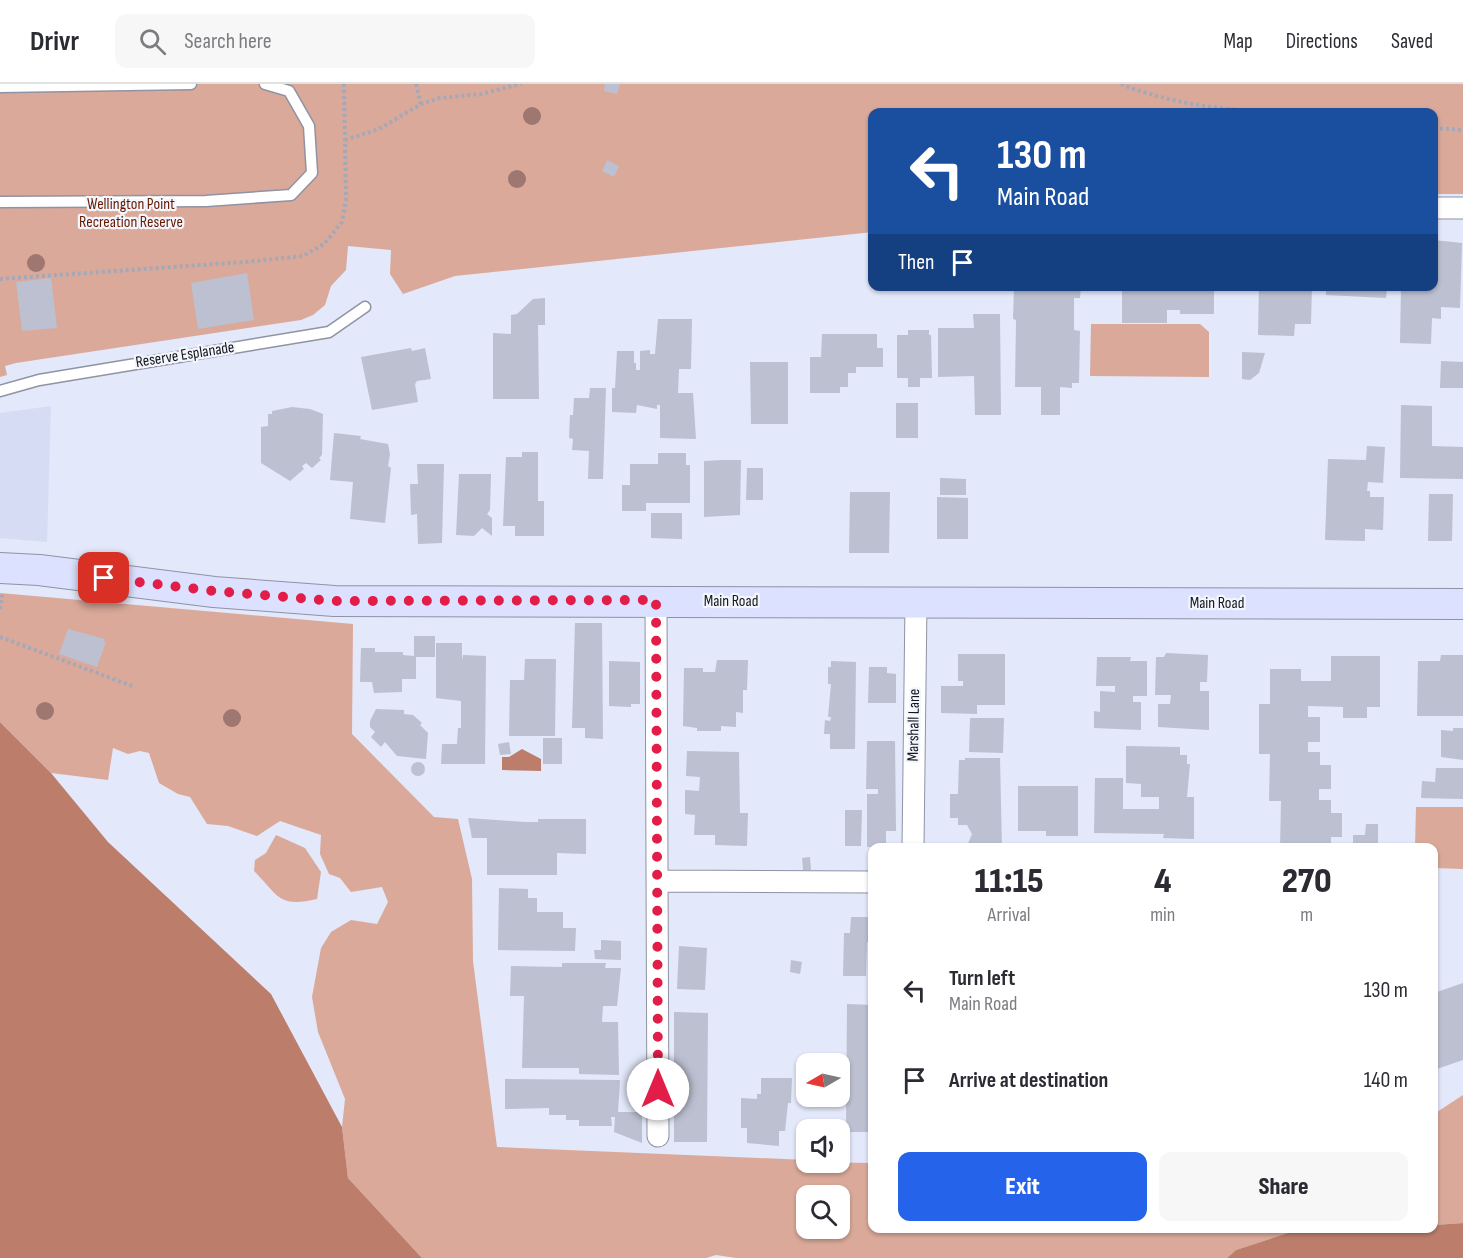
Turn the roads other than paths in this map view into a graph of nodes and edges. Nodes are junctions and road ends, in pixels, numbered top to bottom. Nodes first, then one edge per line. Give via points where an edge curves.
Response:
1 (191, 84) edge
2 (265, 84) edge
3 (0, 87) edge
4 (0, 202) edge
5 (1438, 208) edge
6 (1463, 208) edge
7 (365, 307) dead end
8 (0, 391) edge
9 (0, 568) edge
10 (656, 600) junction
11 (916, 602) junction
12 (1463, 604) edge
13 (913, 843) edge
14 (658, 880) junction
15 (868, 882) edge
16 (658, 1136) dead end

1 - 3 lane
2 - 4 lane via 289,91 309,126 312,172 291,195 206,201
5 - 6 street
7 - 8 lane, Reserve Esplanade via 329,332 39,380
9 - 10 main road, Main Road via 334,601
10 - 11 main road, Main Road
10 - 14 street
11 - 12 main road, Main Road
11 - 13 street, Marshall Lane
14 - 15 street
14 - 16 street

